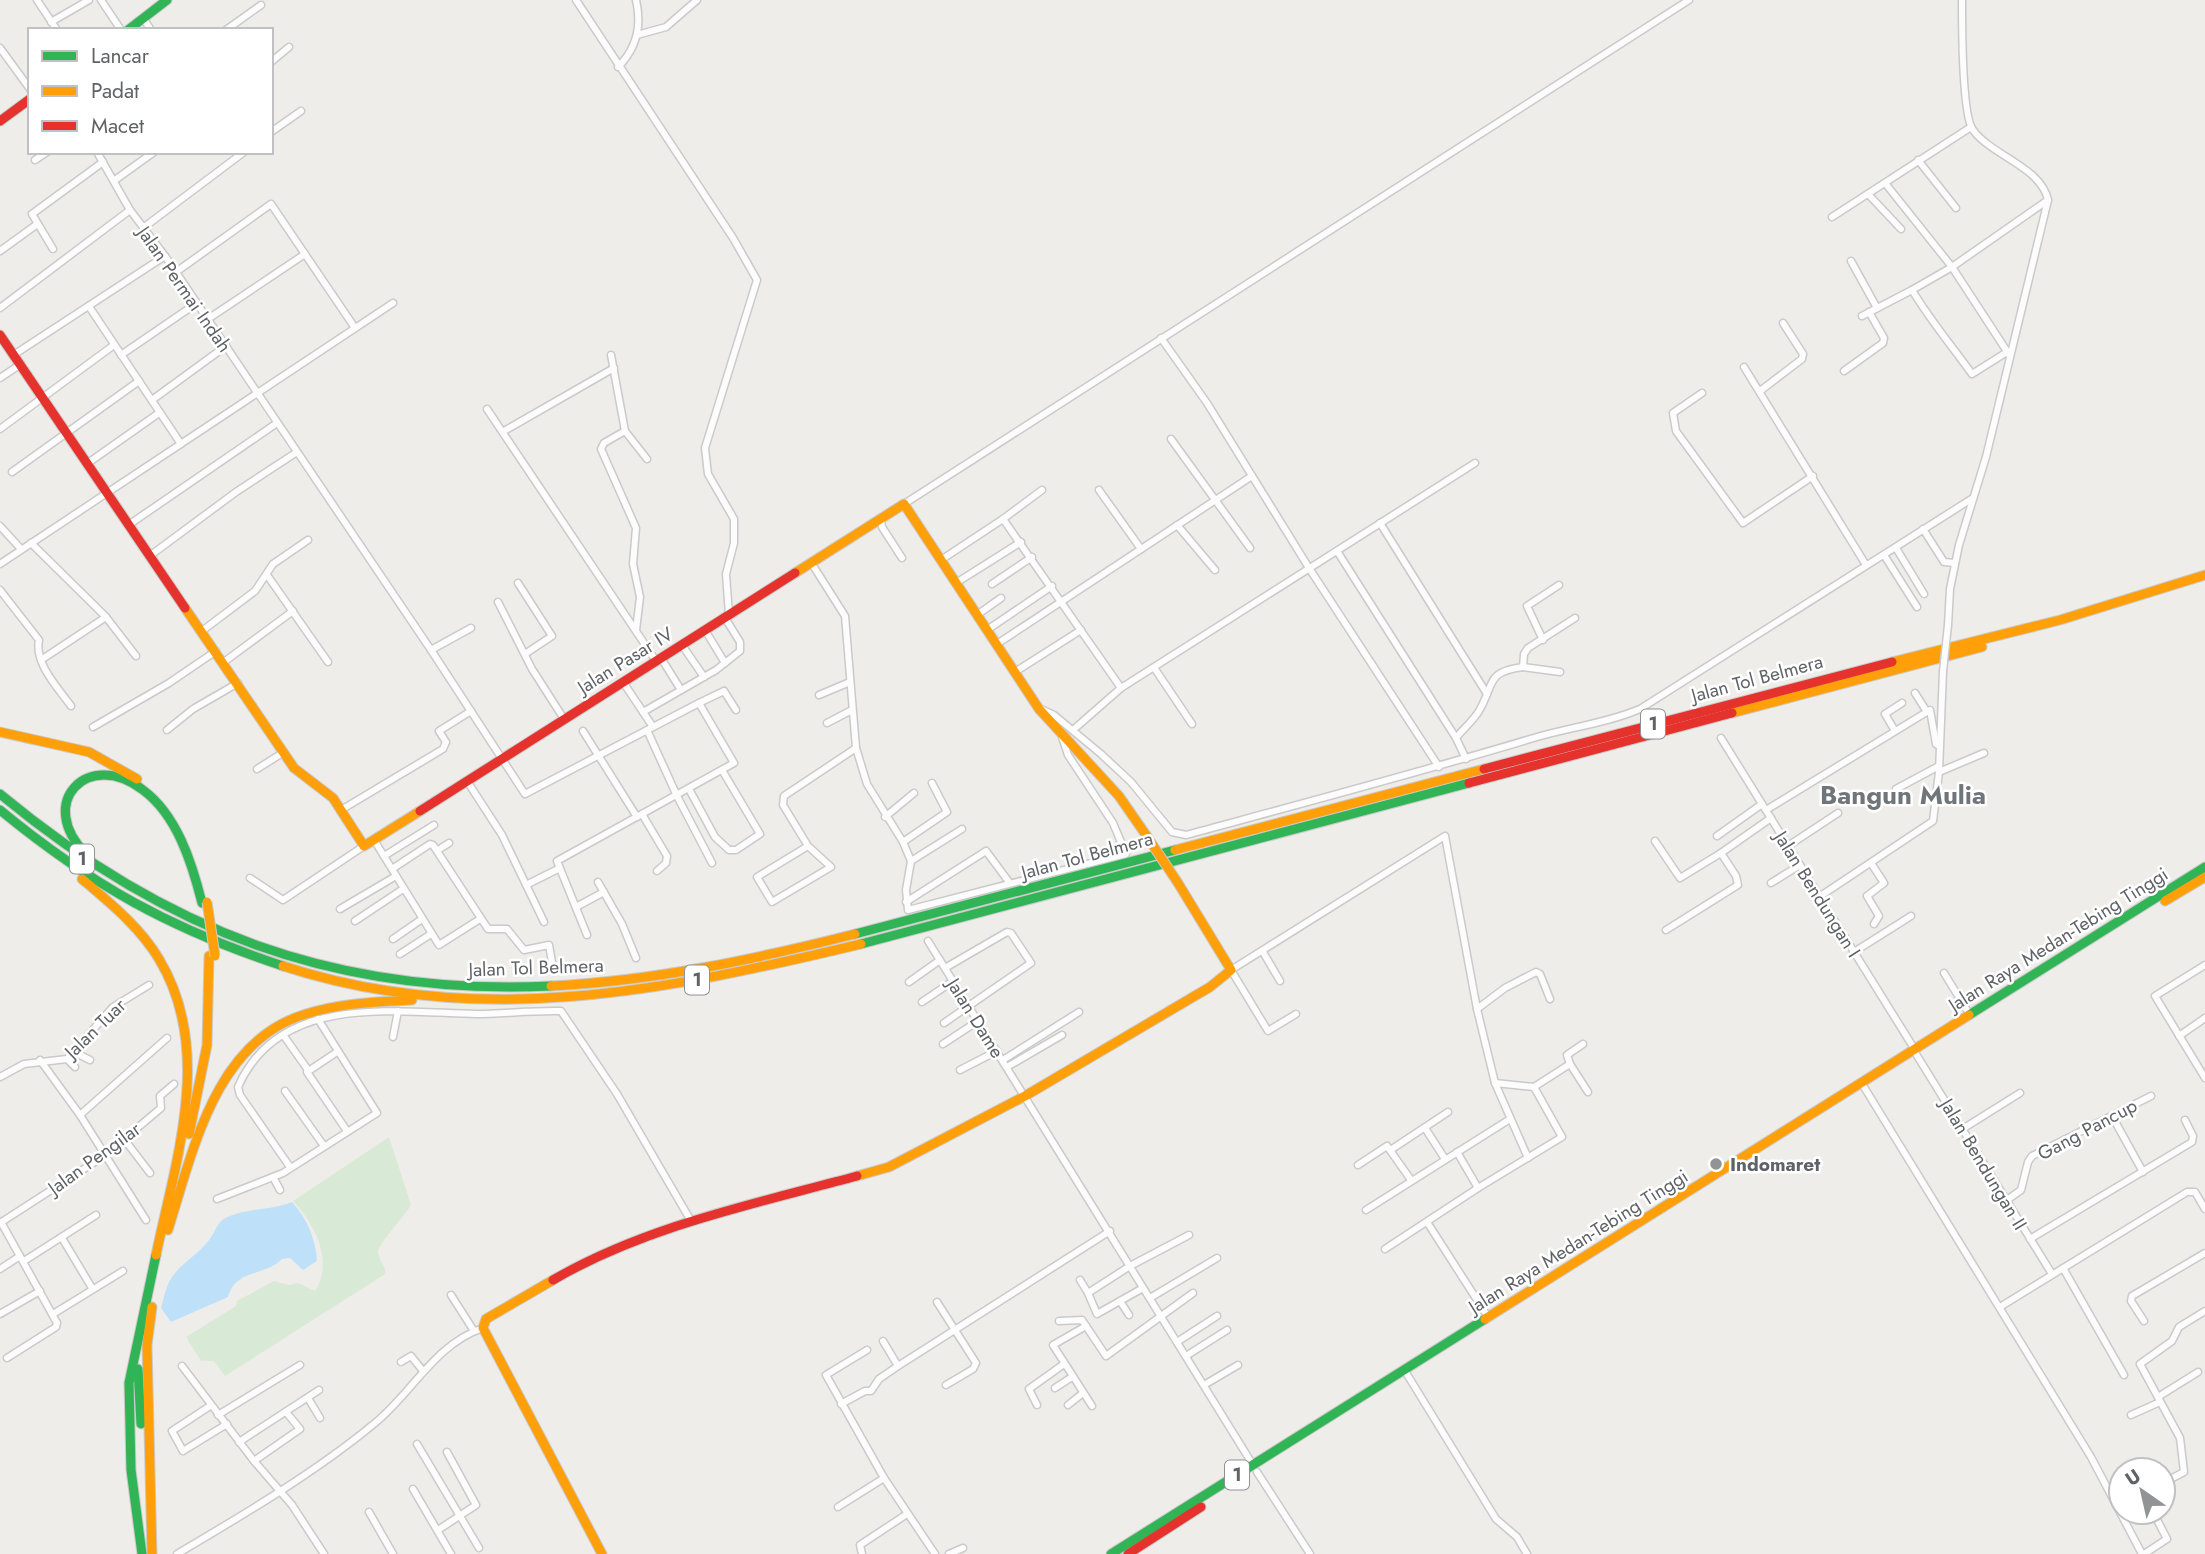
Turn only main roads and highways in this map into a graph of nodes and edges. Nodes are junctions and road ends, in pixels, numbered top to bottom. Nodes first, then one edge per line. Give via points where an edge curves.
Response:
1 (166, 0) edge
2 (131, 28) edge
3 (28, 100) edge
4 (0, 121) edge
5 (0, 335) edge
6 (2205, 575) edge
7 (2205, 584) edge
8 (2134, 602) junction
9 (2122, 605) junction
10 (0, 733) edge
11 (0, 794) edge
12 (0, 810) edge
13 (20, 826) junction
14 (2205, 867) edge
15 (2205, 877) edge
16 (132, 890) junction
17 (205, 902) junction
18 (212, 956) junction
19 (489, 1000) junction
20 (1915, 1052) junction
21 (167, 1233) junction
22 (157, 1249) junction
23 (1406, 1374) junction
24 (1255, 1468) junction
25 (142, 1554) edge
26 (153, 1554) edge
27 (602, 1554) edge
28 (1111, 1554) edge
29 (1128, 1554) edge

1 - 2 main road
3 - 4 main road
5 - 27 main road, Jalan Pasar IV, bridge via 300,775 324,789 364,846 904,504 1039,709 1119,796 1231,970 1025,1096 888,1167 691,1221 589,1259 491,1315 479,1329
6 - 8 main road, Jalan Tol Belmera / 1
7 - 8 main road, Jalan Tol Belmera / 1
8 - 9 main road, Jalan Tol Belmera / 1
9 - 16 main road, Jalan Tol Belmera / 1 via 861,933 661,975 501,988 405,982 340,970 248,943
9 - 19 main road, Jalan Tol Belmera / 1 via 1747,711 864,943 738,973 649,988
10 - 17 main road via 68,745 104,758 134,776 179,826 199,870
11 - 16 main road, Jalan Tol Belmera / 1 via 84,861
12 - 13 main road, Jalan Tol Belmera / 1
13 - 19 main road, Jalan Tol Belmera / 1 via 118,894 166,921 246,954 301,972 373,987
13 - 22 main road via 137,929 160,958 181,1004 190,1043 189,1089
14 - 20 main road, Jalan Raya Medan-Tebing Tinggi / 1
15 - 20 main road, Jalan Raya Medan-Tebing Tinggi / 1
16 - 17 main road via 81,850 65,828 64,805 72,789 90,777 118,777 139,788 157,806 186,850
17 - 18 main road
18 - 21 main road via 214,1025 208,1066
18 - 22 main road via 202,1073
19 - 21 main road via 338,1003 293,1017 269,1031 237,1061 211,1105
20 - 23 main road, Jalan Raya Medan-Tebing Tinggi / 1
20 - 23 main road, Jalan Raya Medan-Tebing Tinggi / 1
21 - 26 main road via 147,1345
22 - 25 main road via 129,1383
23 - 24 main road, Jalan Raya Medan-Tebing Tinggi / 1
24 - 28 main road, Jalan Raya Medan-Tebing Tinggi / 1
24 - 29 main road, Jalan Raya Medan-Tebing Tinggi / 1

